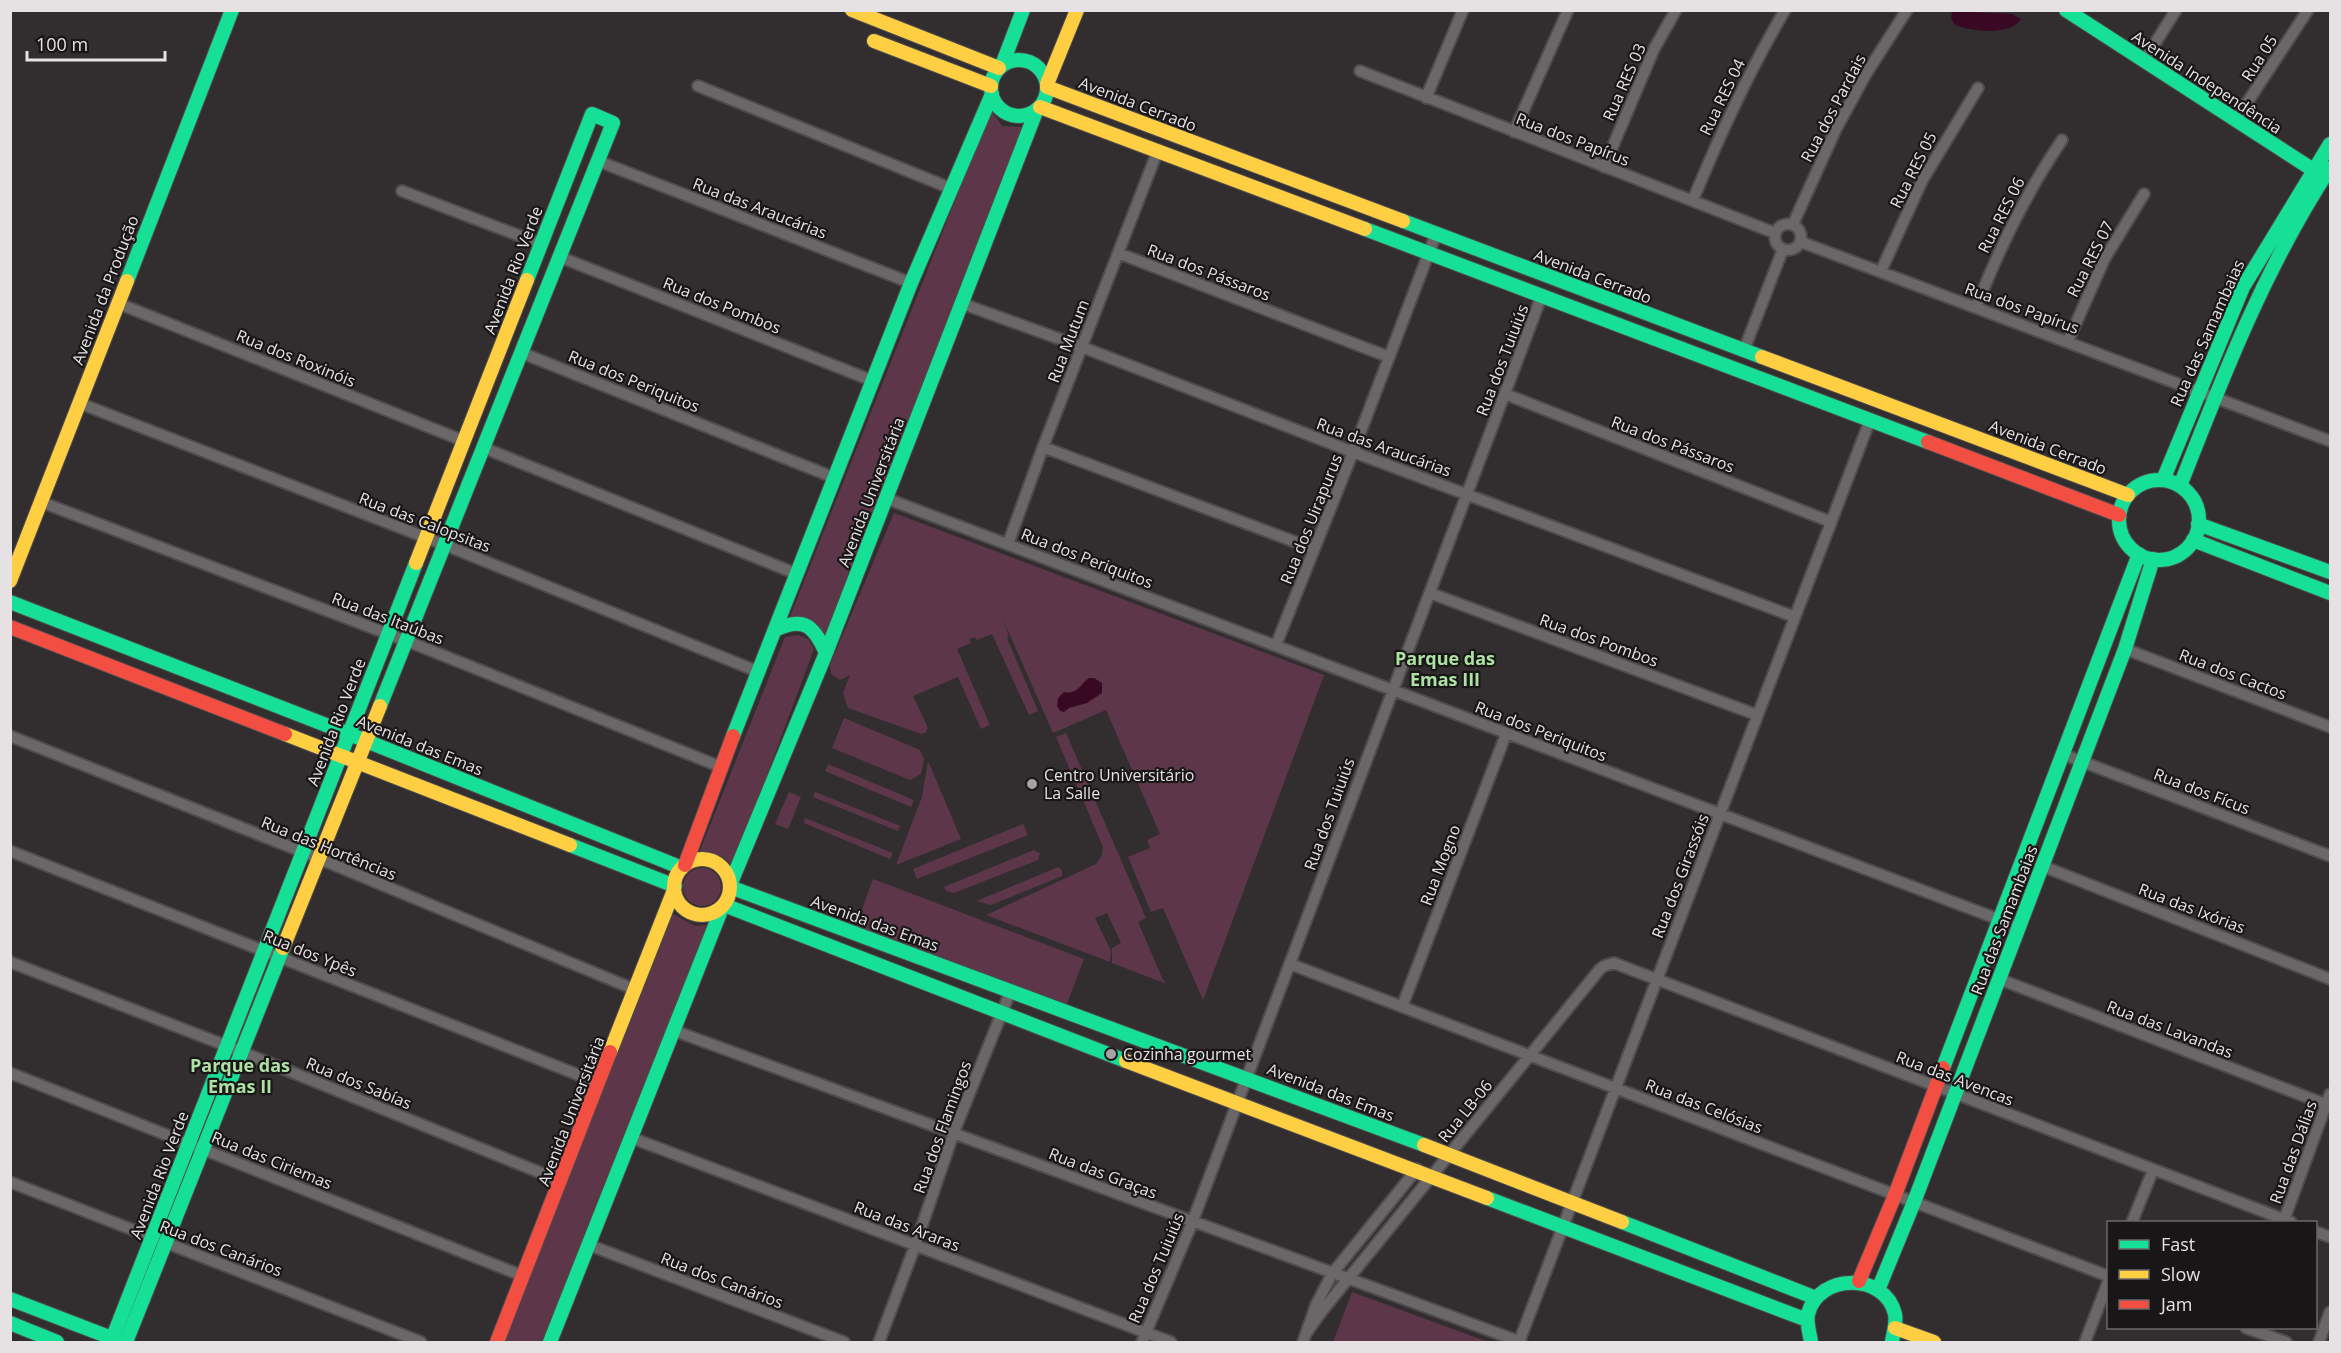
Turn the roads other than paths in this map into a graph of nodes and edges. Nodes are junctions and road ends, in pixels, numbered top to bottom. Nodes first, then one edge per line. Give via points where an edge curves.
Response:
1 (232, 10) edge
2 (852, 10) edge
3 (1023, 10) edge
4 (1077, 10) edge
5 (1463, 10) edge
6 (1568, 10) edge
7 (1676, 10) edge
8 (1785, 10) edge
9 (1907, 10) edge
10 (2066, 10) edge
11 (2176, 10) edge
12 (2308, 10) edge
13 (874, 40) dead end
14 (2144, 61) junction
15 (1000, 67) junction
16 (1360, 71) dead end
17 (698, 86) dead end
18 (1047, 86) junction
19 (1978, 88) dead end
20 (991, 90) junction
21 (1426, 98) junction
22 (1038, 108) junction
23 (2235, 121) junction
24 (1514, 132) junction
25 (2062, 140) dead end
26 (2331, 144) edge
27 (1158, 150) junction
28 (598, 161) junction
29 (1604, 167) junction
30 (2325, 174) edge
31 (950, 188) junction
32 (402, 191) dead end
33 (2144, 194) dead end
34 (1693, 200) junction
35 (1793, 224) junction
36 (1775, 233) junction
37 (1436, 234) junction
38 (1801, 242) junction
39 (541, 244) junction
40 (1783, 249) junction
41 (1429, 252) junction
42 (1118, 253) junction
43 (560, 257) junction
44 (1881, 271) junction
45 (911, 283) junction
46 (1542, 296) junction
47 (117, 303) junction
48 (963, 304) junction
49 (1976, 308) junction
50 (2068, 341) junction
51 (1082, 347) junction
52 (1744, 350) junction
53 (522, 353) junction
54 (1389, 357) junction
55 (873, 381) junction
56 (2199, 393) junction
57 (1505, 394) junction
58 (2215, 399) junction
59 (79, 403) junction
60 (1870, 420) junction
61 (464, 441) junction
62 (2331, 441) edge
63 (1043, 447) junction
64 (484, 448) junction
65 (1353, 452) junction
66 (835, 478) junction
67 (2163, 480) junction
68 (2180, 486) junction
69 (1468, 493) junction
70 (2128, 495) junction
71 (885, 498) junction
72 (41, 502) junction
73 (2120, 515) junction
74 (1831, 522) junction
75 (2198, 524) junction
76 (426, 538) junction
77 (2193, 540) junction
78 (1008, 544) junction
79 (445, 545) junction
80 (1314, 549) junction
81 (2139, 554) junction
82 (2153, 559) junction
83 (2331, 572) edge
84 (797, 574) junction
85 (10, 581) edge
86 (1430, 593) junction
87 (2331, 593) edge
88 (10, 602) edge
89 (1795, 617) junction
90 (10, 627) edge
91 (775, 630) junction
92 (388, 634) junction
93 (407, 641) junction
94 (1276, 645) junction
95 (2125, 649) junction
96 (826, 653) junction
97 (759, 672) junction
98 (1391, 691) junction
99 (1757, 715) junction
100 (2331, 727) edge
101 (349, 734) junction
102 (1506, 734) junction
103 (10, 736) edge
104 (366, 741) junction
105 (2062, 754) junction
106 (340, 756) junction
107 (2082, 762) junction
108 (358, 764) junction
109 (721, 767) junction
110 (1720, 815) junction
111 (10, 851) edge
112 (303, 852) junction
113 (2331, 856) edge
114 (319, 860) junction
115 (684, 866) junction
116 (2042, 866) junction
117 (730, 886) junction
118 (674, 888) junction
119 (723, 906) junction
120 (1999, 919) junction
121 (2019, 927) junction
122 (264, 951) junction
123 (280, 958) junction
124 (10, 962) edge
125 (1290, 964) junction
126 (1609, 964) joint
127 (2331, 978) edge
128 (1999, 979) junction
129 (1656, 981) junction
130 (636, 990) junction
131 (1011, 990) junction
132 (1402, 1007) junction
133 (1002, 1014) junction
134 (675, 1031) junction
135 (227, 1046) junction
136 (242, 1052) junction
137 (1528, 1056) junction
138 (10, 1074) edge
139 (1247, 1078) junction
140 (599, 1083) junction
141 (1935, 1086) junction
142 (1616, 1088) junction
143 (1954, 1094) junction
144 (2329, 1102) edge
145 (1237, 1103) junction
146 (954, 1132) junction
147 (632, 1138) junction
148 (189, 1144) junction
149 (203, 1149) junction
150 (1449, 1155) junction
151 (1417, 1169) junction
152 (2153, 1170) junction
153 (1431, 1175) junction
154 (561, 1181) junction
155 (10, 1182) edge
156 (1895, 1195) junction
157 (1573, 1201) junction
158 (1914, 1202) junction
159 (2132, 1221) edge
160 (2288, 1221) edge
161 (1192, 1223) junction
162 (1562, 1228) junction
163 (152, 1237) junction
164 (166, 1243) junction
165 (589, 1245) junction
166 (915, 1246) junction
167 (1332, 1274) junction
168 (2107, 1275) edge
169 (523, 1276) junction
170 (1348, 1281) junction
171 (1859, 1281) junction
172 (2107, 1287) edge
173 (1878, 1290) junction
174 (1816, 1298) junction
175 (10, 1299) edge
176 (2331, 1312) edge
177 (1807, 1320) junction
178 (10, 1323) edge
179 (1895, 1328) junction
180 (2249, 1329) edge
181 (1305, 1337) edge
182 (1143, 1338) edge
183 (57, 1342) edge
184 (118, 1342) edge
185 (421, 1342) edge
186 (497, 1342) edge
187 (550, 1342) edge
188 (844, 1342) edge
189 (879, 1342) edge
190 (1171, 1342) edge
191 (1519, 1342) edge
192 (1811, 1342) edge
193 (1892, 1342) edge
194 (1934, 1342) edge
195 (2085, 1342) edge
196 (2286, 1342) edge
197 (2319, 1342) edge

1 - 47 street, Avenida da Produção
2 - 15 street
3 - 15 street
4 - 18 street
5 - 21 street
6 - 24 street
7 - 29 street, Rua RES 03 via 1654,49
8 - 34 street, Rua RES 04 via 1744,82
9 - 35 street, Rua dos Pardais via 1836,129
10 - 14 street, Avenida Independência
11 - 14 street
12 - 23 street, Rua 05
13 - 20 street
14 - 23 street, Avenida Independência
15 - 18 street via 1020,60 1030,62 1043,73
15 - 20 street via 992,79
16 - 21 street, Rua dos Papírus
17 - 31 street
18 - 22 street via 1045,99
18 - 37 street, Avenida Cerrado
19 - 44 street, Rua RES 05 via 1922,181
20 - 22 street via 999,108 1007,114 1025,116
20 - 31 street
21 - 24 street, Rua dos Papírus
22 - 27 street
22 - 48 street, Avenida Universitária
23 - 30 street, Avenida Independência
24 - 29 street, Rua dos Papírus
25 - 49 street, Rua RES 06 via 2015,215
26 - 30 street, Rua das Samambaias
27 - 41 street
27 - 42 street, Rua Mutum
28 - 39 street, Avenida Rio Verde via 613,123 592,114
28 - 43 street, Avenida Rio Verde
28 - 45 street, Rua das Araucárias
29 - 34 street, Rua dos Papírus
30 - 56 street, Rua das Samambaias via 2243,287
30 - 58 street, Rua das Samambaias via 2256,299
31 - 45 street
32 - 39 street
33 - 50 street, Rua RES 07 via 2104,258
34 - 36 street, Rua dos Papírus
35 - 36 street via 1782,224
35 - 38 street via 1801,231
36 - 40 street via 1776,243
37 - 41 street, Rua dos Uirapurus
37 - 52 street, Avenida Cerrado
38 - 40 street via 1793,249
38 - 44 street, Rua dos Papírus
39 - 61 street, Avenida Rio Verde
40 - 52 street
41 - 46 street
41 - 54 street, Rua dos Uirapurus
42 - 51 street, Rua Mutum
42 - 54 street, Rua dos Pássaros
43 - 53 street, Avenida Rio Verde
43 - 55 street, Rua dos Pombos
44 - 49 street, Rua dos Papírus
45 - 55 street
46 - 57 street, Rua dos Tuiuiús
46 - 60 street
47 - 59 street, Avenida da Produção
47 - 61 street, Rua dos Roxinóis
48 - 51 street, Rua das Araucárias
48 - 71 street, Avenida Universitária
49 - 50 street, Rua dos Papírus
50 - 56 street, Rua dos Papírus
51 - 63 street, Rua Mutum
51 - 65 street, Rua das Araucárias
52 - 70 street, Avenida Cerrado
53 - 64 street, Avenida Rio Verde
53 - 66 street, Rua dos Periquitos
54 - 65 street, Rua dos Uirapurus
55 - 66 street
56 - 58 street, Rua dos Papírus
56 - 67 street, Rua das Samambaias
57 - 69 street, Rua dos Tuiuiús
57 - 74 street, Rua dos Pássaros
58 - 62 street, Rua dos Papírus
58 - 68 street, Rua das Samambaias
59 - 72 street, Avenida da Produção
59 - 76 street, Rua das Calopsitas
60 - 73 street
60 - 74 street, Rua dos Girassóis
61 - 76 street, Avenida Rio Verde
63 - 78 street, Rua Mutum
63 - 80 street
64 - 79 street, Avenida Rio Verde
64 - 84 street
65 - 69 street, Rua das Araucárias
65 - 80 street, Rua dos Uirapurus
66 - 84 street
67 - 68 street
67 - 70 street via 2143,483
68 - 75 street via 2194,502
69 - 86 street, Rua dos Tuiuiús
69 - 89 street, Rua das Araucárias
70 - 73 street
71 - 78 street, Rua dos Periquitos
71 - 96 street, Avenida Universitária
72 - 85 street, Avenida da Produção
72 - 92 street, Rua das Itaúbas
73 - 81 street via 2122,533
74 - 89 street, Rua dos Girassóis
75 - 77 street
75 - 83 street
76 - 79 street, Rua das Calopsitas
76 - 92 street, Avenida Rio Verde
77 - 82 street via 2176,556
77 - 87 street
78 - 94 street, Rua dos Periquitos
79 - 93 street, Avenida Rio Verde
79 - 97 street, Rua das Calopsitas
80 - 94 street, Rua dos Uirapurus
81 - 82 street
81 - 105 street, Rua das Samambaias
82 - 95 street, Rua das Samambaias
84 - 91 street
86 - 98 street, Rua dos Tuiuiús
86 - 99 street, Rua dos Pombos
88 - 101 street, Avenida das Emas
89 - 99 street, Rua dos Girassóis
90 - 106 street
91 - 96 street via 794,622 804,624 817,632
91 - 97 street
92 - 93 street, Rua das Itaúbas
92 - 101 street, Avenida Rio Verde
93 - 104 street, Avenida Rio Verde
93 - 109 street, Rua das Itaúbas
94 - 98 street, Rua dos Periquitos
95 - 100 street, Rua dos Cactos
95 - 107 street, Rua das Samambaias
96 - 117 street, Avenida Universitária
97 - 109 street
98 - 102 street, Rua dos Periquitos
98 - 125 street, Rua dos Tuiuiús
99 - 110 street, Rua dos Girassóis
101 - 104 street, Avenida das Emas
101 - 106 street, Avenida Rio Verde
102 - 110 street, Rua dos Periquitos
102 - 132 street, Rua Mogno
103 - 112 street, Rua das Hortências
104 - 108 street, Avenida Rio Verde
104 - 115 street, Avenida das Emas
105 - 107 street, Rua dos Fícus
105 - 120 street, Rua das Samambaias
106 - 108 street
106 - 112 street, Avenida Rio Verde
107 - 113 street, Rua dos Fícus
107 - 116 street, Rua das Samambaias
108 - 114 street, Avenida Rio Verde
108 - 118 street
109 - 115 street
110 - 120 street, Rua dos Periquitos
110 - 129 street, Rua dos Girassóis
111 - 122 street, Rua dos Ypês
112 - 114 street, Rua das Hortências
112 - 122 street, Avenida Rio Verde
114 - 123 street, Avenida Rio Verde
114 - 130 street, Rua das Hortências
115 - 117 street via 694,860 713,861 726,873
115 - 118 street
116 - 121 street, Rua das Samambaias
116 - 127 street, Rua das Ixórias
117 - 119 street
117 - 131 street, Avenida das Emas
118 - 119 street via 677,900 691,913 708,915
118 - 130 street, Avenida Universitária
119 - 133 street
119 - 134 street
120 - 121 street, Rua dos Periquitos
120 - 141 street, Rua das Samambaias
121 - 128 street, Rua das Samambaias
122 - 123 street, Rua dos Ypês
122 - 135 street, Avenida Rio Verde
123 - 136 street, Avenida Rio Verde
123 - 140 street, Rua dos Ypês
124 - 135 street, Rua dos Sabías
125 - 132 street, Rua das Celósias
125 - 139 street, Rua dos Tuiuiús
126 - 129 street, Rua das Avencas via 1619,964
126 - 137 street, Rua LB-06 via 1600,969
128 - 143 street, Rua das Samambaias
128 - 144 street, Rua das Lavandas
129 - 141 street, Rua das Avencas
129 - 142 street, Rua dos Girassóis
130 - 140 street, Avenida Universitária
131 - 133 street, Rua dos Flamingos
131 - 139 street, Avenida das Emas
132 - 137 street, Rua das Celósias
133 - 145 street
133 - 146 street, Rua dos Flamingos
134 - 146 street, Rua das Graças
134 - 147 street
135 - 136 street, Rua dos Sabías
135 - 148 street, Avenida Rio Verde
136 - 149 street, Avenida Rio Verde
136 - 154 street, Rua dos Sabías
137 - 142 street, Rua das Celósias
137 - 150 street, Rua LB-06
138 - 148 street, Rua das Ciriemas
139 - 145 street, Rua dos Tuiuiús
139 - 150 street, Avenida das Emas
140 - 154 street, Avenida Universitária
141 - 143 street, Rua das Avencas
141 - 156 street, Rua das Samambaias
142 - 156 street, Rua das Celósias
142 - 157 street, Rua dos Girassóis
143 - 152 street, Rua das Avencas
143 - 158 street, Rua das Samambaias
144 - 160 street, Rua das Dálias
145 - 151 street
145 - 161 street, Rua dos Tuiuiús
146 - 161 street, Rua das Graças
146 - 166 street, Rua dos Flamingos
147 - 165 street
147 - 166 street, Rua das Araras
148 - 149 street, Rua das Ciriemas
148 - 163 street, Avenida Rio Verde
149 - 164 street, Avenida Rio Verde
149 - 169 street, Rua das Ciriemas
150 - 153 street, Rua LB-06
150 - 157 street, Avenida das Emas
151 - 153 street
151 - 167 street
152 - 159 street
152 - 160 street, Rua das Avencas
153 - 162 street
153 - 170 street, Rua LB-06
154 - 169 street, Avenida Universitária
155 - 163 street, Rua dos Canários
156 - 158 street, Rua das Celósias
156 - 171 street, Rua das Samambaias
157 - 162 street, Rua dos Girassóis
157 - 174 street, Avenida das Emas
158 - 168 street, Rua das Celósias
158 - 173 street, Rua das Samambaias
161 - 167 street, Rua das Graças
161 - 182 street, Rua dos Tuiuiús
162 - 177 street
162 - 191 street, Rua dos Girassóis
163 - 164 street, Rua dos Canários
163 - 184 street, Avenida Rio Verde
164 - 184 street, Avenida Rio Verde
164 - 185 street, Rua dos Canários
165 - 187 street
165 - 188 street, Rua dos Canários
166 - 182 street, Rua das Araras
166 - 189 street, Rua dos Flamingos
167 - 170 street, Rua das Graças
167 - 181 street
169 - 186 street, Avenida Universitária
170 - 181 street, Rua LB-06
170 - 191 street, Rua das Graças
171 - 173 street
171 - 174 street via 1835,1284
172 - 195 street
173 - 179 street via 1893,1311
174 - 177 street
175 - 184 street
176 - 197 street
177 - 192 street
178 - 183 street
179 - 193 street
179 - 194 street
180 - 196 street
182 - 190 street, Rua das Araras

